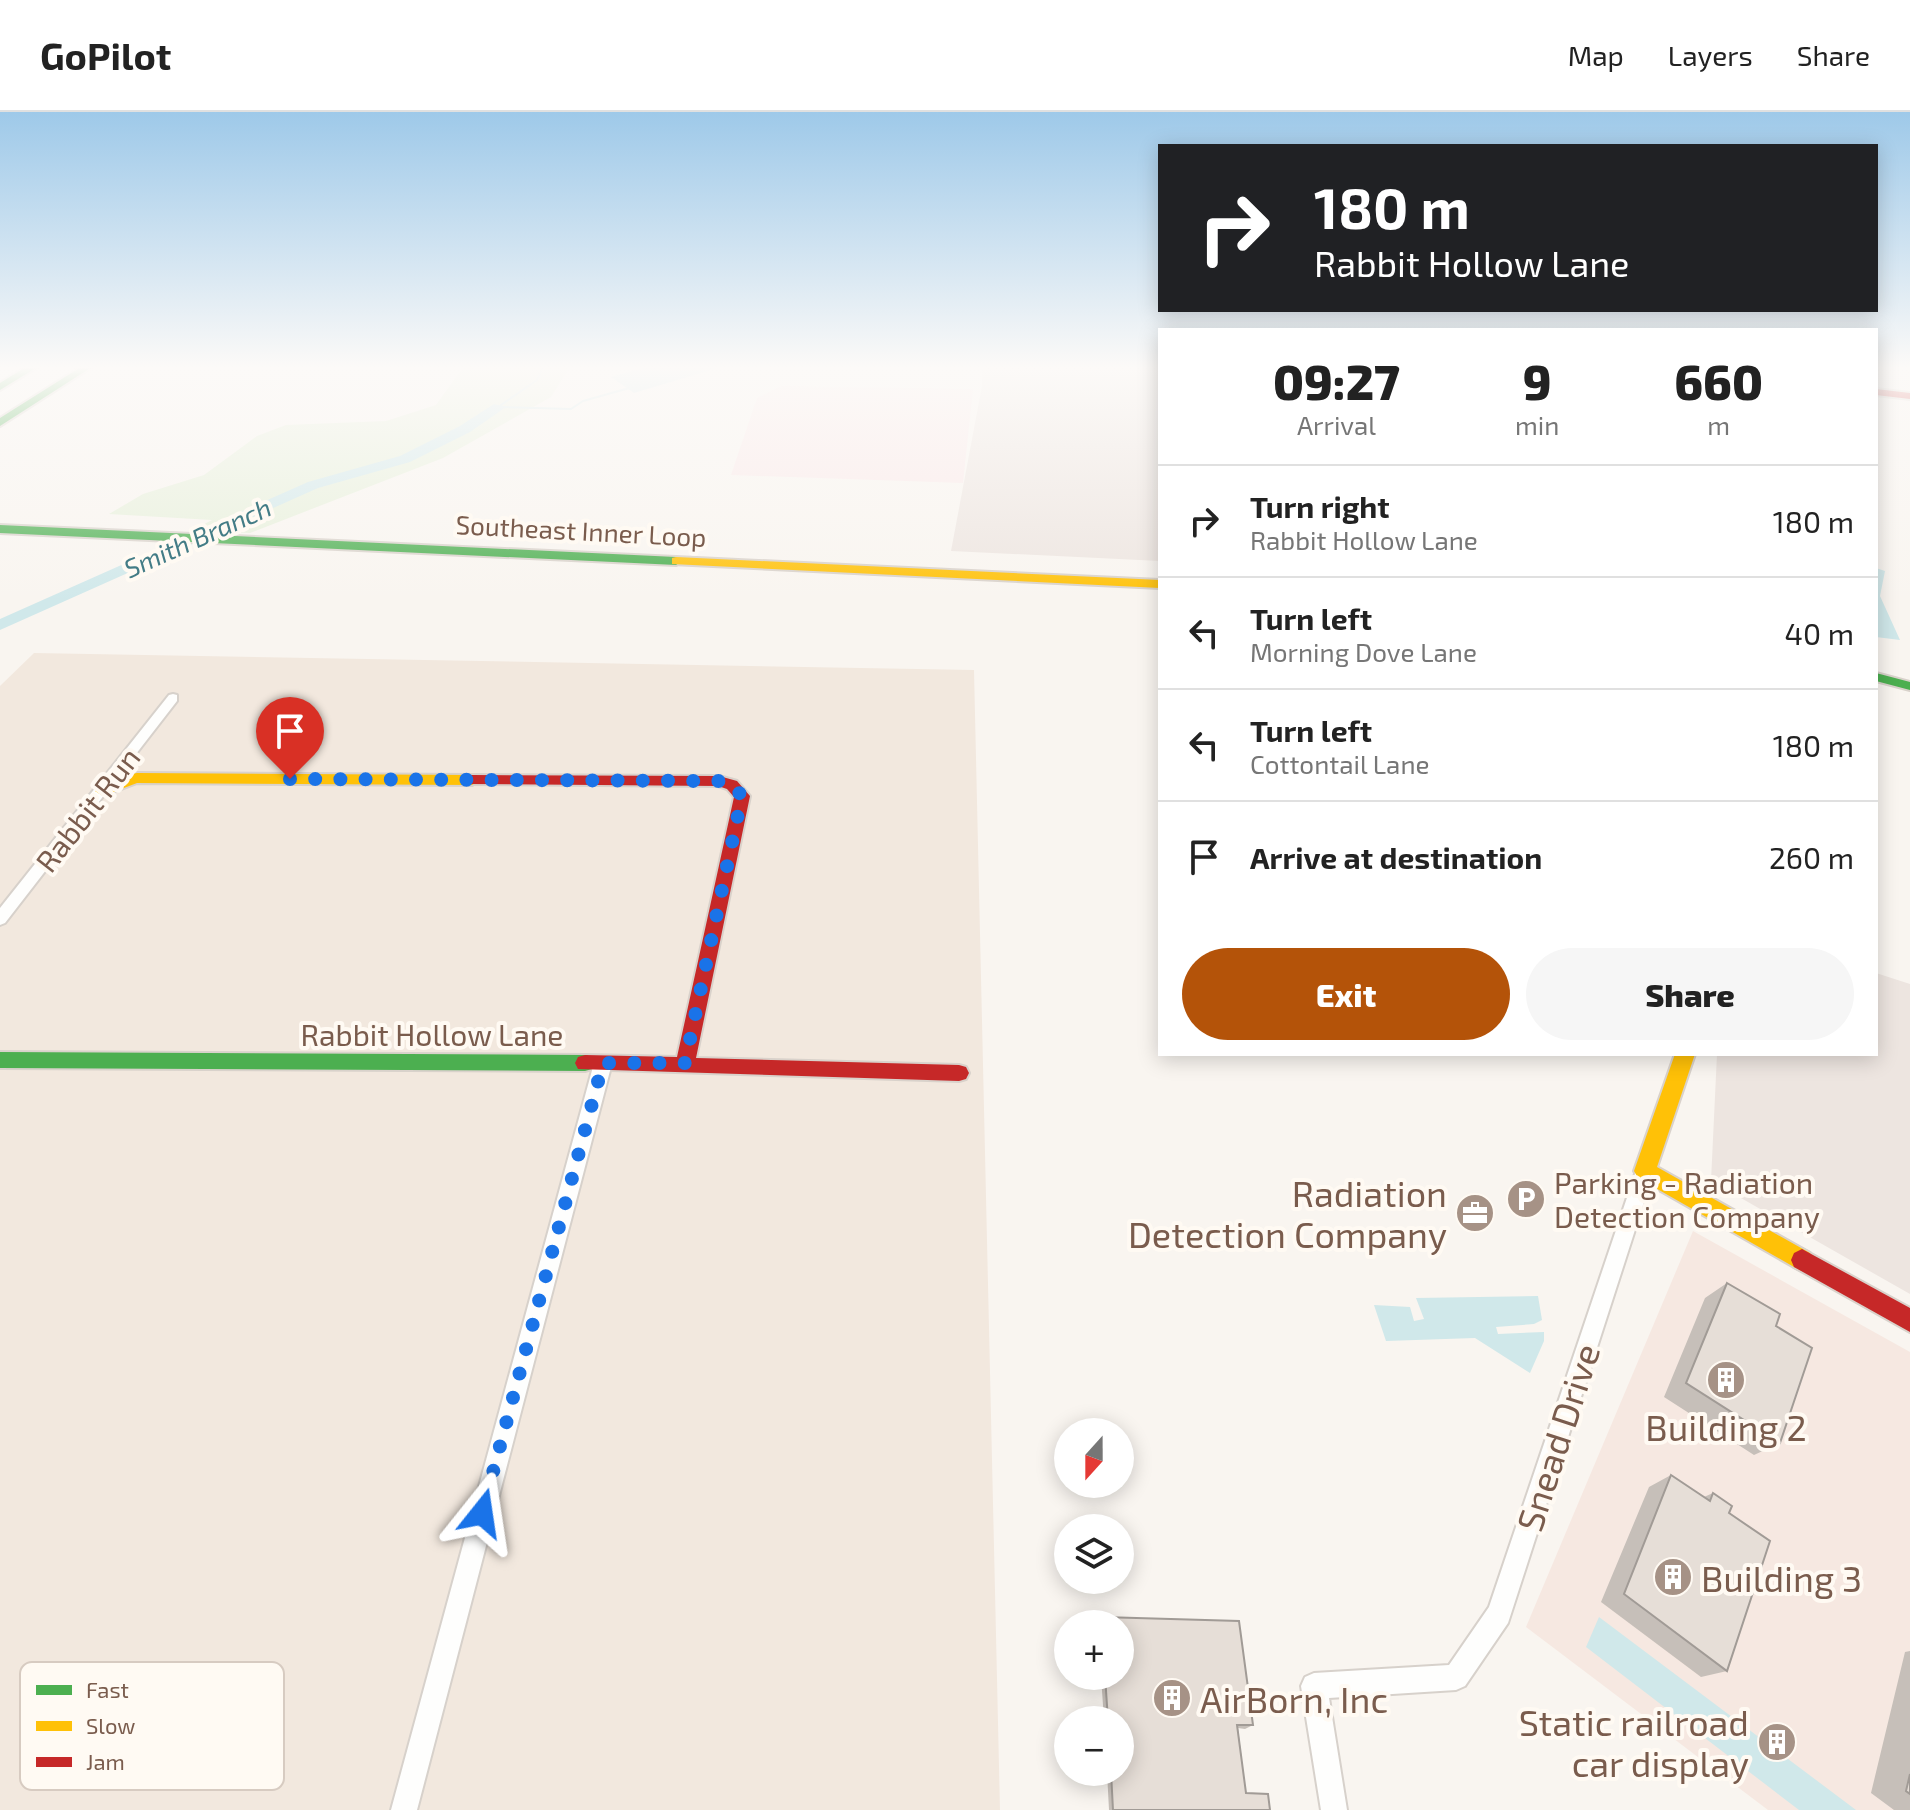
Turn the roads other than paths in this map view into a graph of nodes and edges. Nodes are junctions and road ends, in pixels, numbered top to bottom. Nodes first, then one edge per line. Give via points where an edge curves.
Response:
1 (0, 529) edge
2 (1158, 584) edge
3 (1878, 678) edge
4 (1910, 686) edge
5 (173, 698) dead end
6 (103, 791) junction
7 (0, 919) edge
8 (1684, 1056) edge
9 (0, 1060) edge
10 (603, 1063) junction
11 (685, 1063) junction
12 (959, 1073) dead end
13 (1645, 1171) junction
14 (1910, 1321) edge
15 (404, 1810) edge
16 (1334, 1810) edge

1 - 2 street, Southeast Inner Loop
3 - 4 street
5 - 6 street, Rabbit Run
6 - 7 street, Rabbit Run
6 - 11 street via 137,778 719,781 738,790 742,804
8 - 13 street, Snead Drive
9 - 10 street, Rabbit Hollow Lane
10 - 11 street, Rabbit Hollow Lane
10 - 15 street
11 - 12 street, Rabbit Hollow Lane
13 - 14 street
13 - 16 street, Snead Drive via 1499,1614 1456,1677 1314,1686

